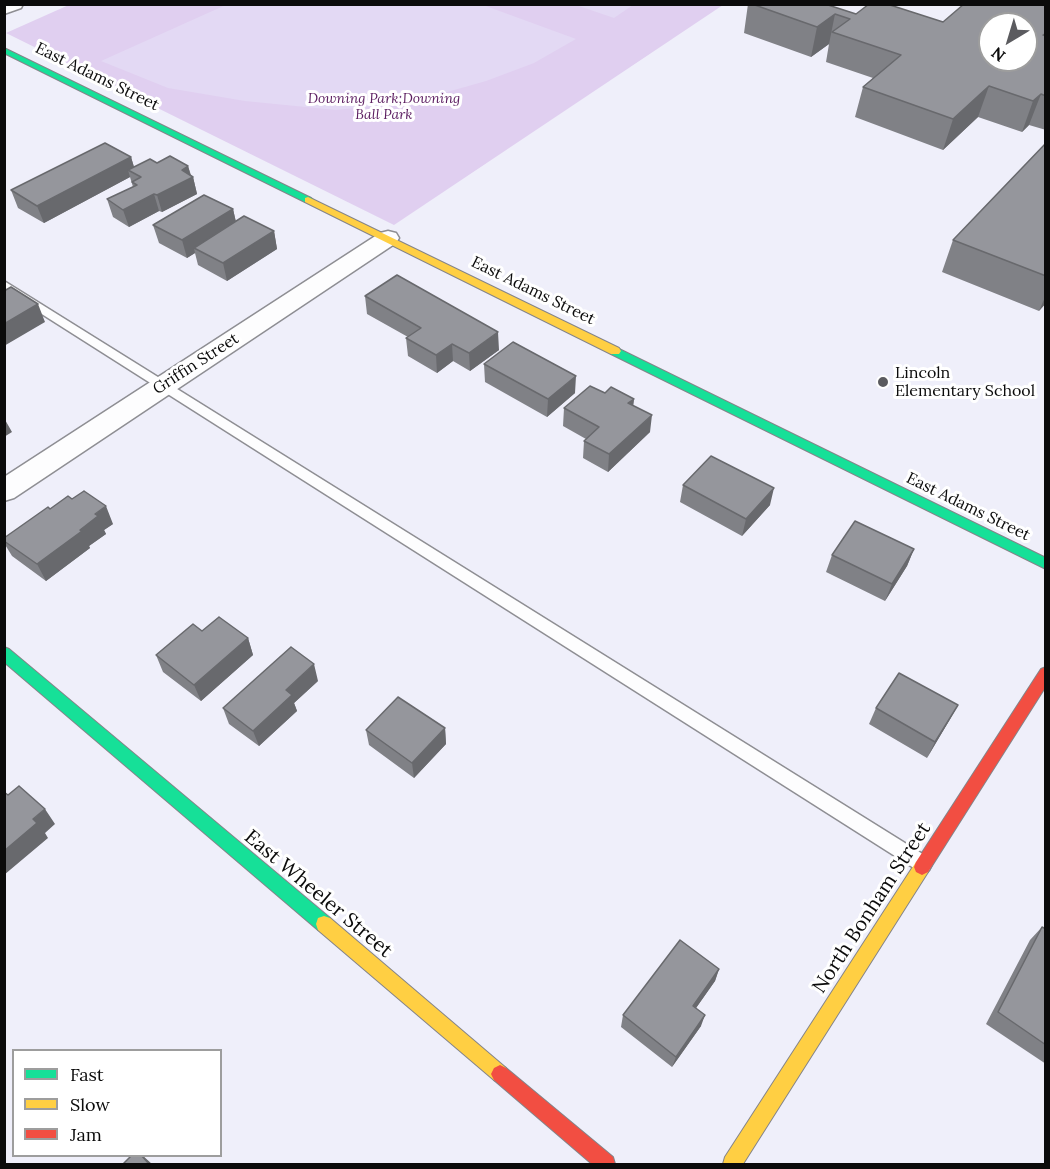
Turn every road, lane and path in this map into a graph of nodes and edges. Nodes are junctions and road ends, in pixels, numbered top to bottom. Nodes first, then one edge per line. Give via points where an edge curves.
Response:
1 (15, 4) edge
2 (4, 9) edge
3 (4, 50) edge
4 (388, 238) junction
5 (4, 284) edge
6 (165, 385) junction
7 (4, 491) edge
8 (1046, 564) edge
9 (4, 653) edge
10 (1046, 673) edge
11 (923, 864) junction
12 (606, 1164) edge
13 (732, 1164) edge

1 - 2 street
3 - 4 street, East Adams Street
4 - 6 street, Griffin Street
4 - 8 street, East Adams Street
5 - 6 lane
6 - 7 street, Griffin Street
6 - 11 lane
9 - 12 street, East Wheeler Street
10 - 11 street, North Bonham Street
11 - 13 street, North Bonham Street

